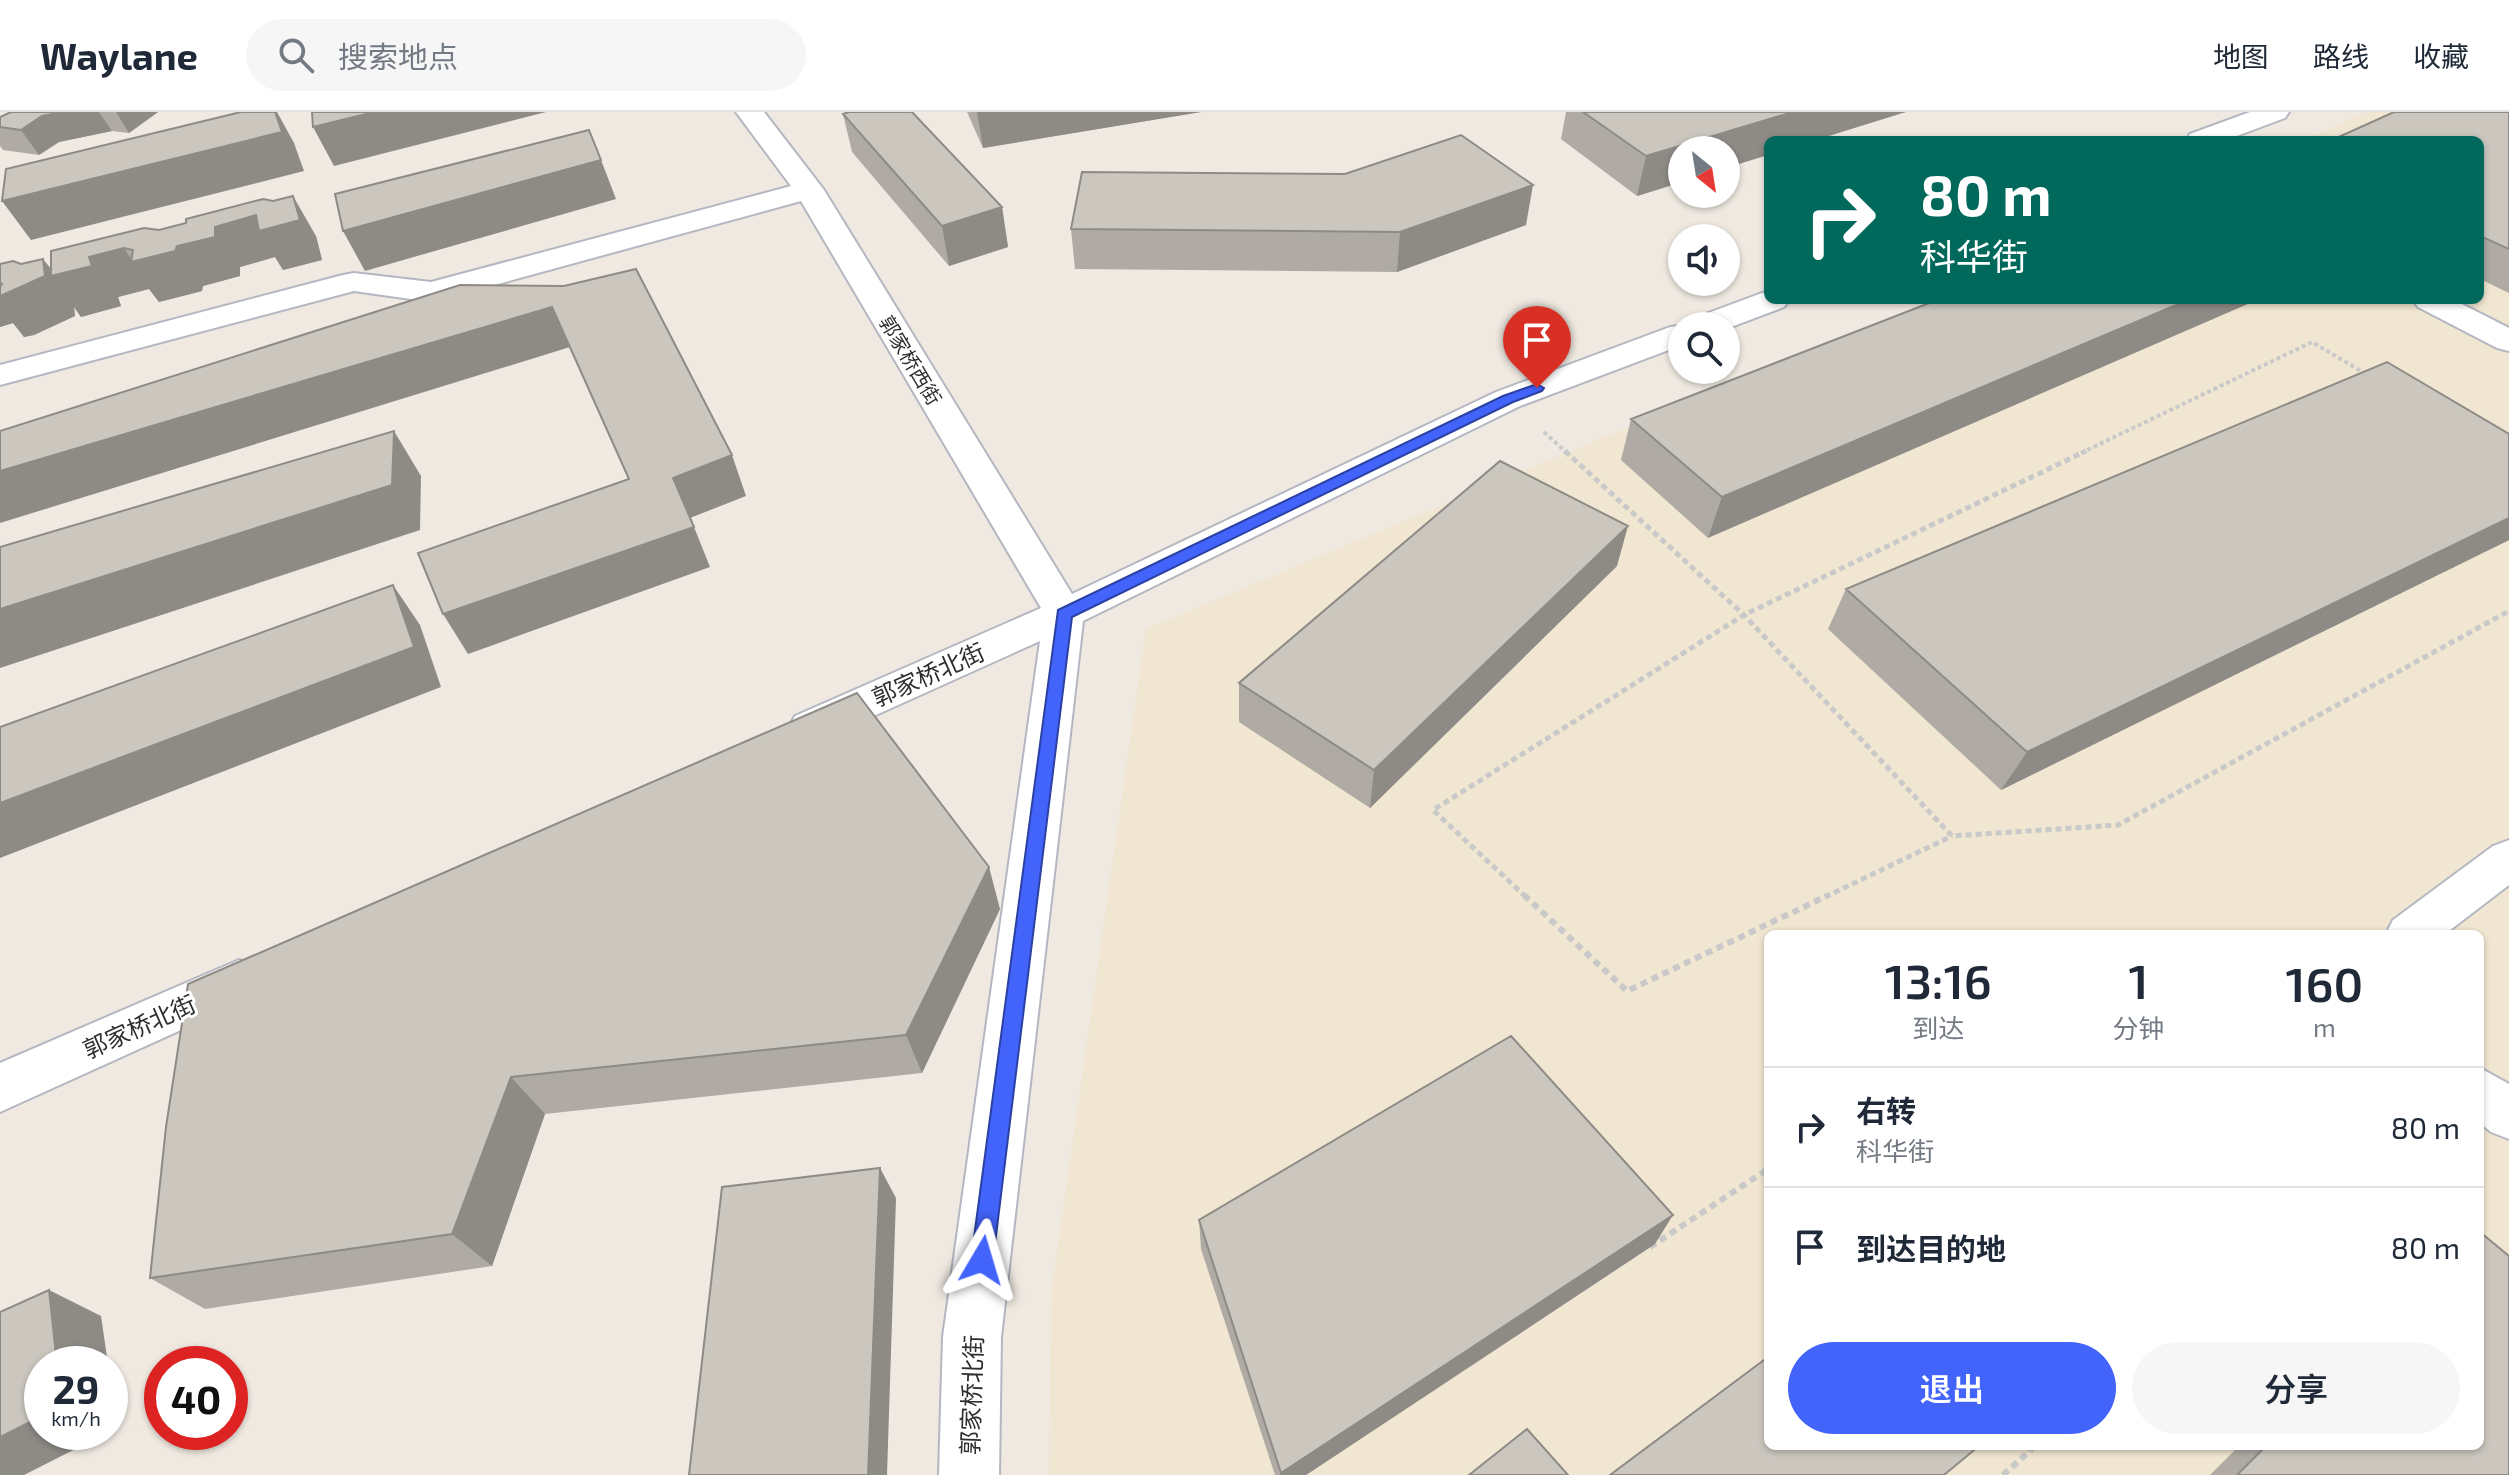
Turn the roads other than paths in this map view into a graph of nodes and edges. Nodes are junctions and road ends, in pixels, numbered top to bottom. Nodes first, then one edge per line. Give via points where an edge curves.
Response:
1 (750, 112) edge
2 (2275, 112) edge
3 (2211, 136) edge
4 (809, 190) junction
5 (1764, 303) edge
6 (2437, 304) edge
7 (1740, 312) edge
8 (1668, 339) edge
9 (2509, 341) edge
10 (0, 375) edge
11 (1064, 614) junction
12 (773, 744) edge
13 (2509, 859) edge
14 (2415, 930) edge
15 (277, 964) edge
16 (0, 1088) edge
17 (2484, 1095) edge
18 (2509, 1115) edge
19 (969, 1475) edge

1 - 4 street, 郭家桥西街
2 - 3 street
4 - 10 street via 432,292 354,282
4 - 11 street, 郭家桥西街
5 - 7 street
6 - 9 street
8 - 11 street via 1508,399
11 - 12 street, 郭家桥北街
11 - 19 street, 郭家桥北街 via 972,1337
13 - 14 street
15 - 16 street, 郭家桥北街
17 - 18 street

